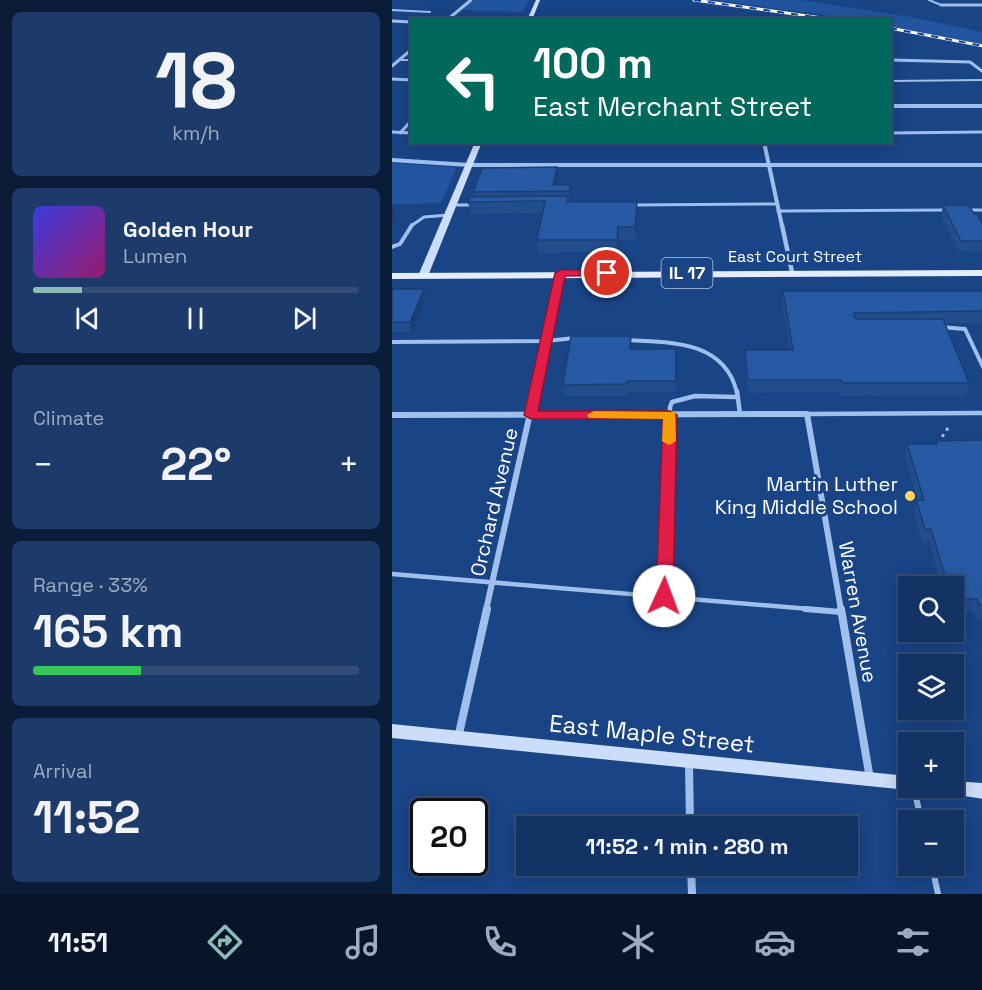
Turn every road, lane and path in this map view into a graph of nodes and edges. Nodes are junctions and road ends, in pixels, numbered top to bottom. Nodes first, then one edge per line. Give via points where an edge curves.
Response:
1 (471, 0) edge
2 (538, 0) edge
3 (929, 0) edge
4 (941, 5) joint
5 (983, 5) edge
6 (392, 10) edge
7 (430, 12) dead end
8 (449, 18) edge
9 (530, 18) edge
10 (392, 21) edge
11 (410, 22) edge
12 (410, 51) edge
13 (399, 60) junction
14 (410, 60) edge
15 (892, 60) edge
16 (392, 66) edge
17 (983, 72) edge
18 (392, 79) edge
19 (410, 80) edge
20 (983, 80) edge
21 (892, 81) edge
22 (892, 106) edge
23 (983, 106) edge
24 (410, 122) edge
25 (392, 132) edge
26 (983, 132) edge
27 (400, 133) junction
28 (410, 133) edge
29 (892, 133) edge
30 (478, 144) edge
31 (764, 144) edge
32 (392, 160) edge
33 (469, 165) junction
34 (768, 165) junction
35 (983, 165) edge
36 (777, 204) junction
37 (453, 205) junction
38 (476, 205) edge
39 (626, 205) edge
40 (951, 210) edge
41 (963, 210) edge
42 (974, 210) junction
43 (983, 210) edge
44 (778, 211) junction
45 (449, 215) junction
46 (978, 217) edge
47 (392, 247) edge
48 (792, 272) junction
49 (561, 273) junction
50 (983, 273) edge
51 (392, 276) edge
52 (424, 276) junction
53 (936, 327) edge
54 (577, 338) edge
55 (623, 339) edge
56 (546, 341) junction
57 (392, 342) edge
58 (983, 367) edge
59 (737, 397) junction
60 (983, 413) edge
61 (740, 414) junction
62 (807, 414) junction
63 (392, 415) edge
64 (531, 415) junction
65 (670, 415) junction
66 (950, 425) dead end
67 (935, 447) edge
68 (392, 574) edge
69 (493, 581) junction
70 (664, 596) junction
71 (841, 612) junction
72 (392, 731) edge
73 (458, 738) junction
74 (689, 763) junction
75 (870, 780) junction
76 (898, 782) edge
77 (964, 789) edge
78 (983, 791) edge
79 (690, 816) edge
80 (692, 876) edge
81 (934, 876) edge
82 (692, 894) edge
83 (938, 894) edge

1 - 8 street
2 - 9 main road
3 - 4 lane
4 - 5 street
6 - 7 lane
10 - 11 street
12 - 13 street
13 - 14 lane
13 - 16 street
15 - 17 street via 970,62
18 - 19 street
20 - 21 lane
22 - 23 street
24 - 27 lane
25 - 27 lane
26 - 29 lane
27 - 28 lane
30 - 33 main road
31 - 34 street
32 - 33 street
33 - 34 street
33 - 37 main road
34 - 35 street
34 - 36 street
36 - 39 lane
36 - 44 street
37 - 38 lane
37 - 45 main road
40 - 44 lane
41 - 42 lane
42 - 43 lane
42 - 46 lane
44 - 48 street
45 - 47 lane via 417,218 400,244
45 - 52 main road
48 - 49 main road, East Court Street / IL 17
48 - 50 main road, East Court Street / IL 17
49 - 52 main road, East Court Street / IL 17
49 - 56 street, Orchard Avenue
51 - 52 main road, East Court Street / IL 17
53 - 58 lane via 965,329
54 - 56 lane
55 - 59 lane via 684,343 711,352 723,362
56 - 57 lane
56 - 64 street, Orchard Avenue
59 - 61 lane
59 - 65 lane via 678,399 672,402
60 - 62 lane
61 - 62 street
61 - 65 street
62 - 71 street, Warren Avenue
63 - 64 street
64 - 65 street
64 - 69 street, Orchard Avenue
65 - 70 lane
66 - 67 path
68 - 69 lane
69 - 70 lane
69 - 73 street, Orchard Avenue
70 - 71 lane
71 - 75 street, Warren Avenue
72 - 73 main road, East Maple Street
73 - 74 main road, East Maple Street
74 - 75 main road, East Maple Street
74 - 79 street
75 - 76 main road, East Maple Street
77 - 78 main road
80 - 82 street
81 - 83 lane

